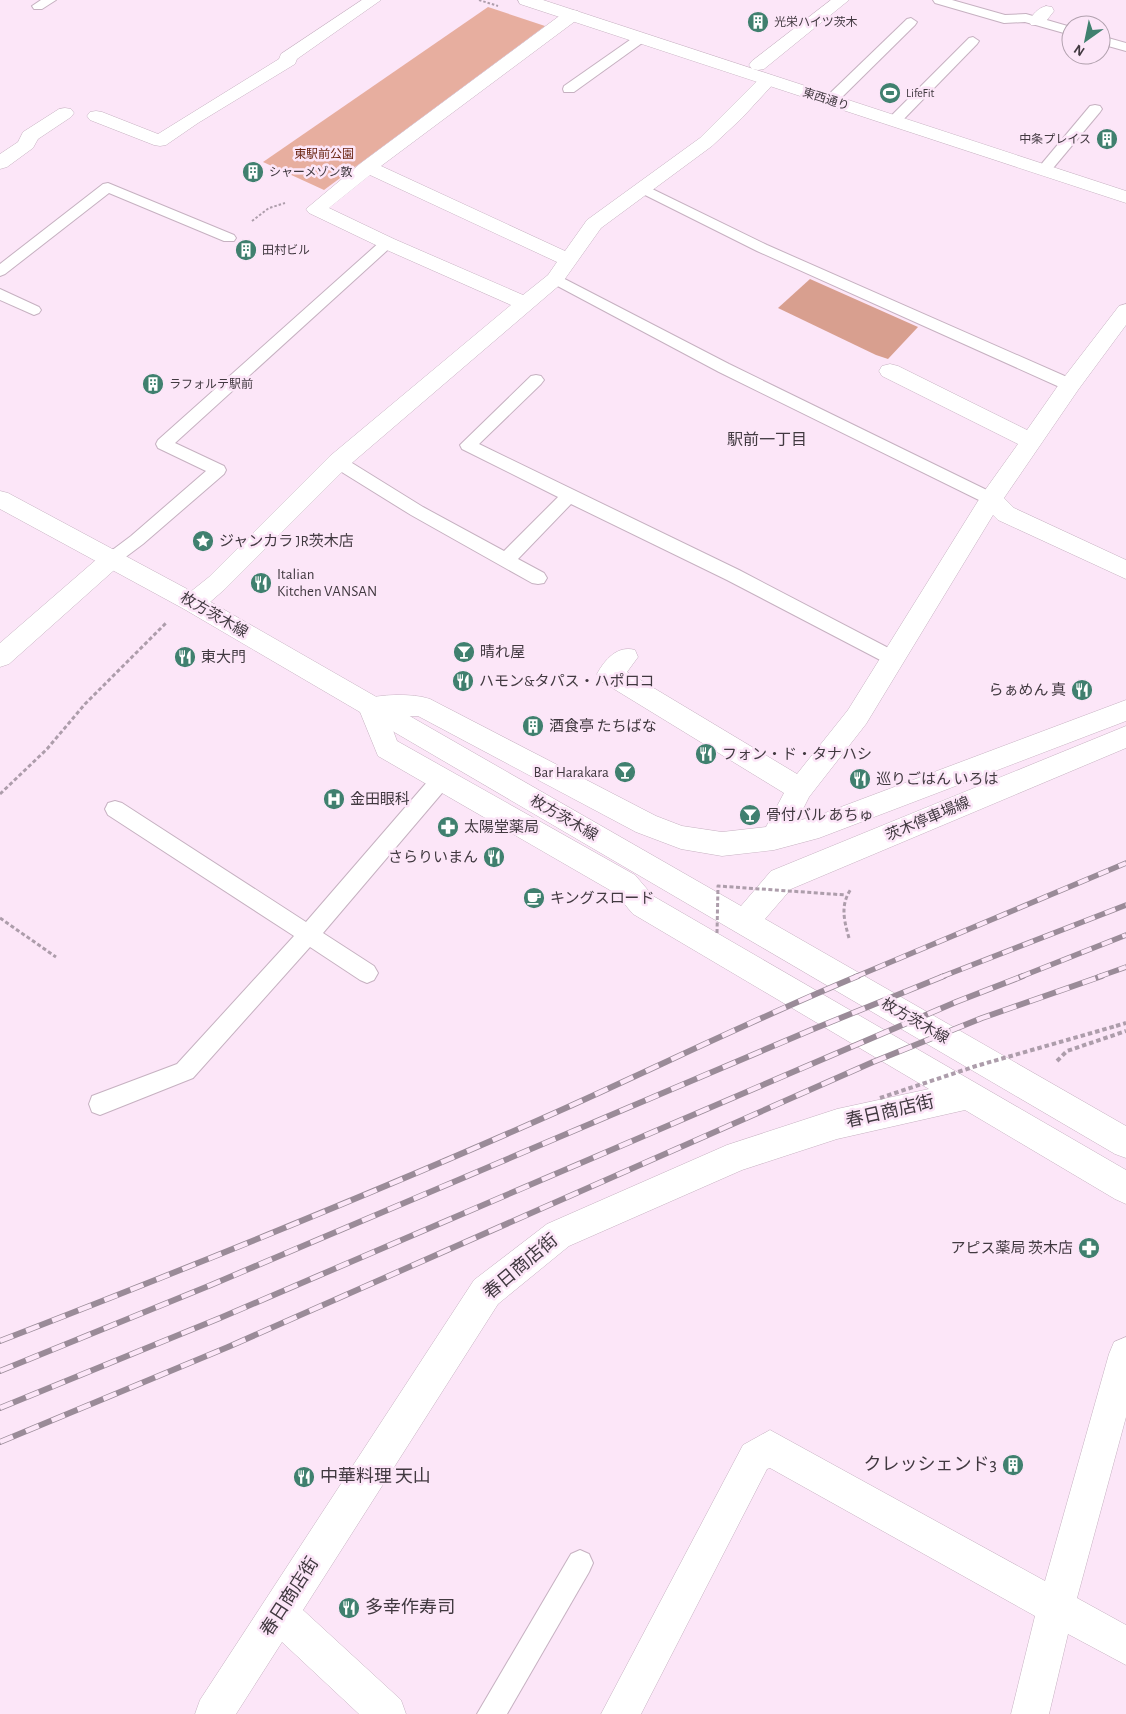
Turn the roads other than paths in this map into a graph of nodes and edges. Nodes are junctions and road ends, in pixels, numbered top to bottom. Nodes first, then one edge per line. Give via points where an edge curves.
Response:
1 (50, 0) edge
2 (373, 0) edge
3 (526, 0) edge
4 (841, 0) edge
5 (939, 0) edge
6 (38, 6) dead end
7 (572, 15) junction
8 (911, 22) dead end
9 (1061, 26) edge
10 (641, 38) junction
11 (973, 41) dead end
12 (1111, 43) edge
13 (1126, 47) edge
14 (763, 73) junction
15 (569, 89) dead end
16 (830, 101) junction
17 (1096, 109) dead end
18 (65, 113) dead end
19 (96, 116) dead end
20 (894, 121) junction
21 (0, 163) edge
22 (368, 167) junction
23 (1044, 170) junction
24 (644, 189) junction
25 (1126, 197) edge
26 (229, 238) road end
27 (387, 243) junction
28 (567, 259) junction
29 (0, 271) edge
30 (555, 279) junction
31 (0, 294) edge
32 (526, 304) junction
33 (34, 310) dead end
34 (1126, 311) edge
35 (890, 371) dead end
36 (536, 380) dead end
37 (1070, 386) junction
38 (1031, 441) junction
39 (338, 462) junction
40 (569, 496) junction
41 (0, 499) edge
42 (991, 499) junction
43 (113, 558) junction
44 (505, 561) junction
45 (1126, 570) edge
46 (538, 578) dead end
47 (194, 603) junction
48 (0, 657) edge
49 (626, 657) dead end
50 (892, 658) junction
51 (371, 708) junction
52 (1126, 710) edge
53 (1126, 737) edge
54 (441, 780) junction
55 (800, 789) junction
56 (115, 809) dead end
57 (774, 838) junction
58 (745, 922) junction
59 (309, 934) junction
60 (367, 973) dead end
61 (968, 1094) junction
62 (100, 1104) dead end
63 (1126, 1143) edge
64 (1126, 1188) edge
65 (1126, 1354) edge
66 (580, 1563) dead end
67 (1056, 1608) junction
68 (280, 1613) junction
69 (1126, 1646) edge
70 (214, 1714) edge
71 (387, 1714) edge
72 (491, 1714) edge
73 (620, 1714) edge
74 (1030, 1714) edge

1 - 6 lane
2 - 19 street via 286,58 289,60 192,118 160,142
3 - 7 street, 東西通り
4 - 14 street
5 - 9 lane via 1004,19 1042,16
7 - 10 street, 東西通り
7 - 22 street
8 - 16 lane
10 - 14 street, 東西通り
10 - 15 lane
11 - 20 lane
12 - 13 lane
14 - 16 street, 東西通り
14 - 24 street via 736,114 706,142
16 - 20 street, 東西通り
17 - 23 lane
18 - 21 street via 29,136 27,144
20 - 23 street, 東西通り
22 - 27 street via 316,208
22 - 28 street
23 - 25 street, 東西通り
24 - 28 street via 594,224
24 - 37 lane via 762,248
26 - 29 lane via 108,186
27 - 32 street
27 - 43 lane via 164,444 218,470
28 - 30 street
30 - 32 street
30 - 42 lane via 724,368
31 - 33 lane
32 - 39 street
34 - 37 street
35 - 38 street
36 - 40 lane via 468,445
37 - 38 street
38 - 42 street
39 - 44 lane
39 - 47 street
40 - 44 lane
40 - 50 lane via 733,575
41 - 43 street, 枚方茨木線
42 - 45 street via 1006,514
42 - 50 street
43 - 47 street, 枚方茨木線
43 - 48 street
44 - 46 lane
47 - 51 street, 枚方茨木線
49 - 55 street via 610,674
50 - 55 street via 857,717
51 - 54 street via 387,748
51 - 57 street via 421,706 646,824 681,837 722,844
51 - 58 street, 枚方茨木線
52 - 57 street via 819,827
53 - 58 street, 茨木停車場線 via 781,880
54 - 59 lane
54 - 61 street via 625,884 642,906
55 - 57 street
56 - 59 lane
58 - 63 street, 枚方茨木線
59 - 60 lane
59 - 62 lane via 185,1071
61 - 64 street
61 - 68 street, 春日商店街 via 837,1124 738,1156 558,1235 486,1292
65 - 67 street
66 - 72 lane
67 - 69 street
67 - 73 street via 770,1448 755,1457
67 - 74 street
68 - 70 street, 春日商店街
68 - 71 street

